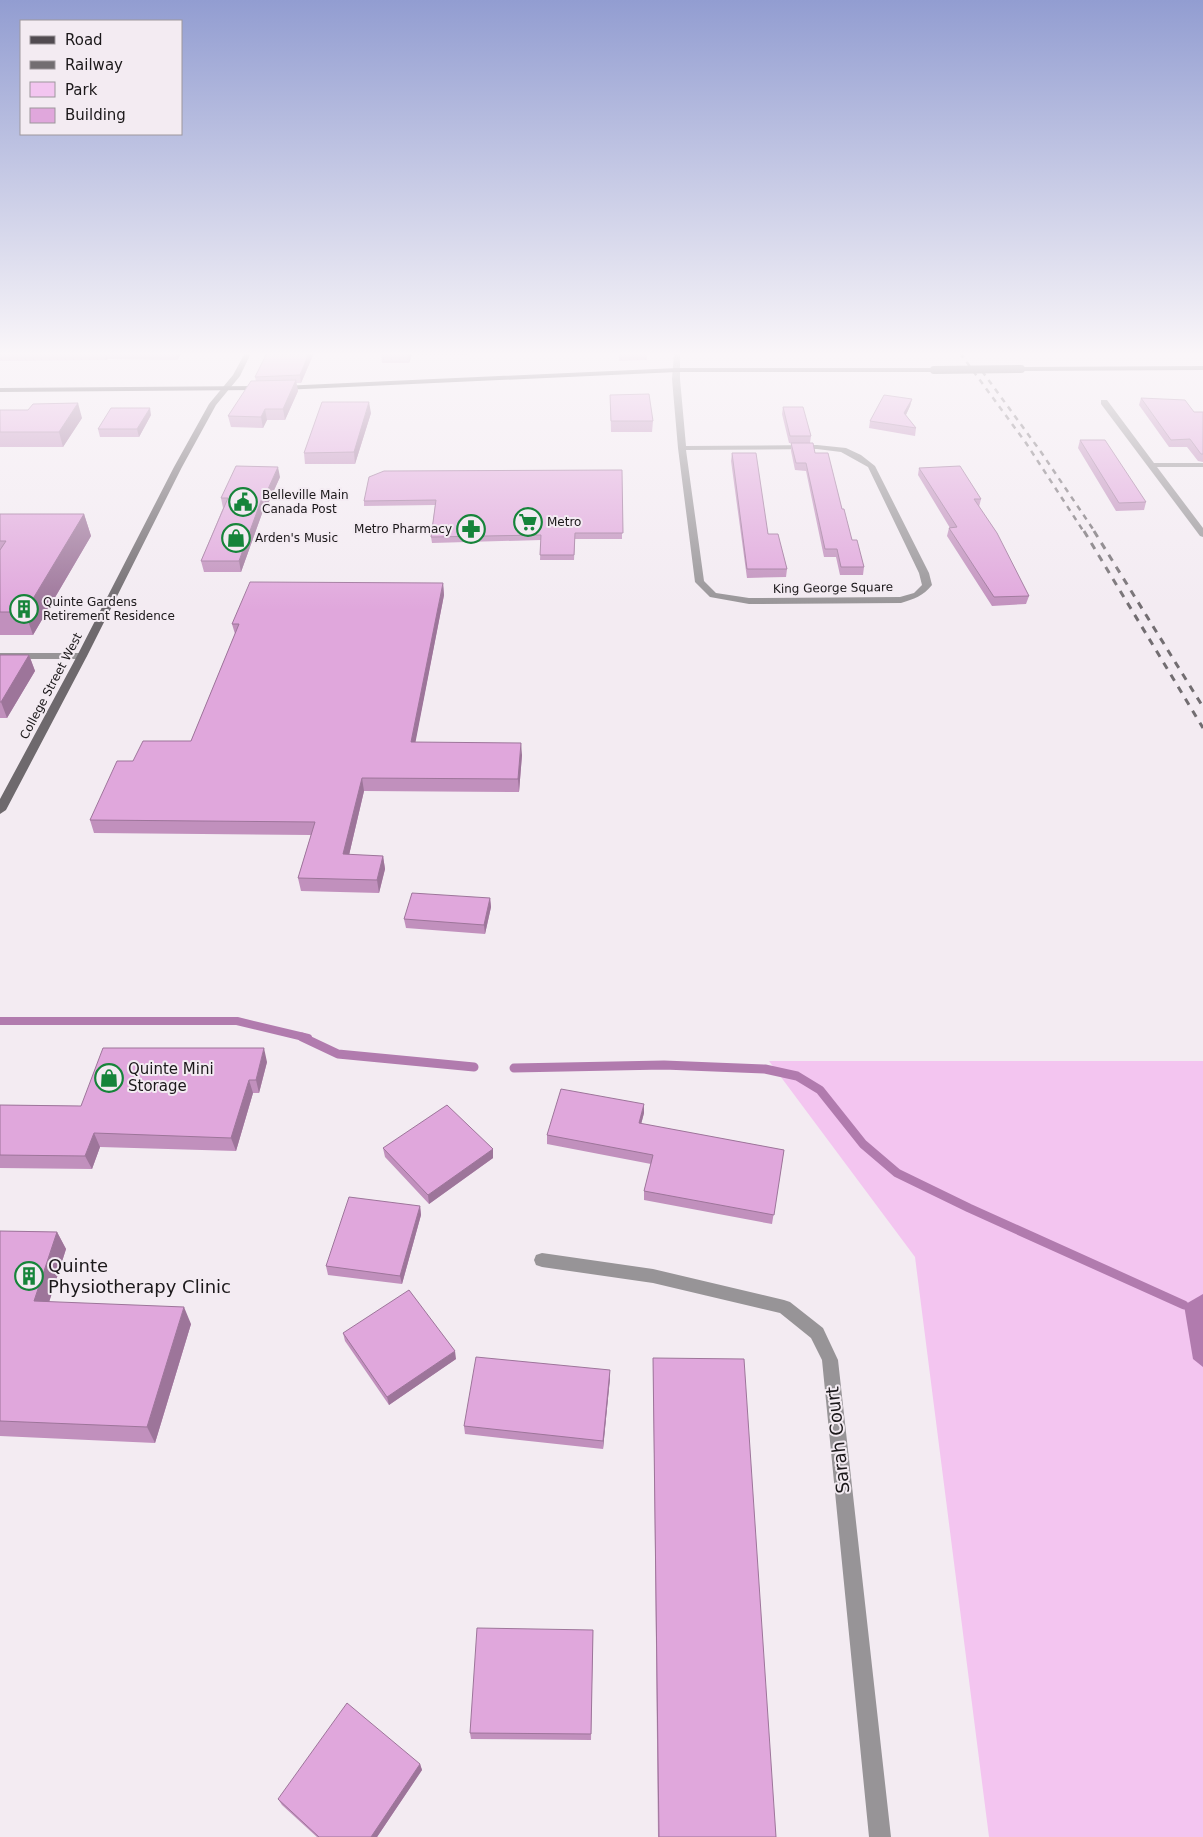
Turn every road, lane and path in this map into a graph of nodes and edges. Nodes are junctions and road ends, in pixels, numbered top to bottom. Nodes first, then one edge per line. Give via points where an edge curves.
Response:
1 (194, 439) edge
2 (681, 439) edge
3 (1132, 439) edge
4 (682, 448) junction
5 (1152, 465) junction
6 (1203, 465) edge
7 (1203, 534) edge
8 (0, 656) edge
9 (82, 656) junction
10 (0, 810) edge
11 (542, 1260) dead end
12 (880, 1837) edge

1 - 9 main road, College Street West
2 - 4 street, King George Square
3 - 5 street
4 - 4 street, King George Square via 817,447 843,450 858,457 871,466 924,573 927,586 917,596 901,600 748,601 713,595 700,582
5 - 6 street
5 - 7 street
8 - 9 street
9 - 10 main road, College Street West
11 - 12 street, Sarah Court via 653,1276 784,1307 817,1332 830,1360

